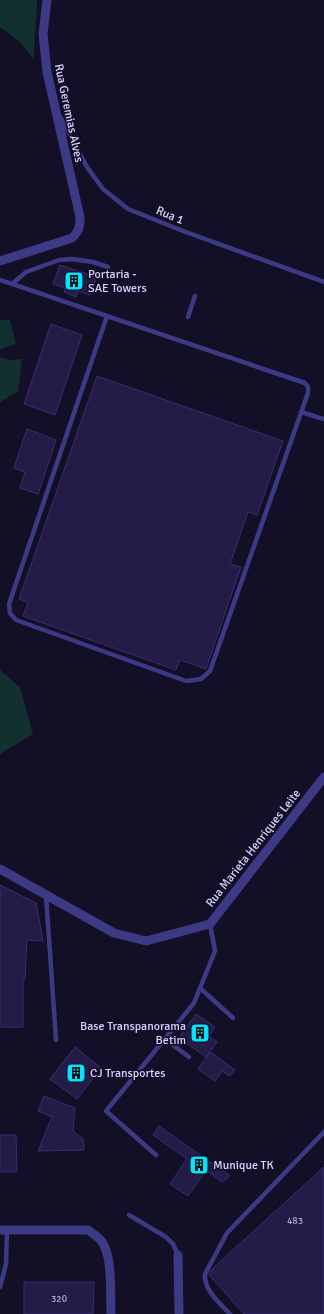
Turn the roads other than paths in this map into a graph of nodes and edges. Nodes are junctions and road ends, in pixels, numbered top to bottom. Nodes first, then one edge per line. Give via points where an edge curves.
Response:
1 (47, 0) edge
2 (55, 108) junction
3 (0, 262) edge
4 (108, 268) dead end
5 (0, 280) edge
6 (324, 282) edge
7 (12, 284) junction
8 (195, 296) dead end
9 (107, 316) junction
10 (188, 317) dead end
11 (301, 412) junction
12 (324, 419) edge
13 (324, 777) edge
14 (0, 868) edge
15 (46, 894) junction
16 (210, 924) junction
17 (200, 988) junction
18 (233, 1018) dead end
19 (165, 1039) junction
20 (56, 1040) dead end
21 (189, 1057) dead end
22 (324, 1132) edge
23 (156, 1155) dead end
24 (129, 1216) dead end
25 (3, 1230) edge
26 (178, 1255) joint
27 (0, 1287) edge
28 (111, 1314) edge
29 (179, 1314) edge
30 (230, 1314) edge

1 - 2 street, Rua Geremias Alves via 43,34 47,72
2 - 3 street, Rua Geremias Alves via 80,217 79,231 72,238 62,242
2 - 6 lane, Rua 1 via 87,167 103,189 128,209
4 - 7 lane via 93,262 59,260 26,272
5 - 7 lane
7 - 9 lane
8 - 10 lane
9 - 11 lane via 305,383 308,393
9 - 11 lane via 8,604 10,613 16,620 186,681 201,679 210,671
11 - 12 lane
13 - 16 street, Rua Marieta Henriques Leite
14 - 15 street, Rua Marieta Henriques Leite
15 - 16 street, Rua Marieta Henriques Leite via 114,933 146,941
15 - 20 lane
16 - 17 lane via 215,951
17 - 18 lane
17 - 19 lane via 194,1003
19 - 21 lane
19 - 23 lane via 106,1111
22 - 30 lane via 227,1233 205,1274 208,1289
24 - 26 lane via 166,1237
25 - 27 lane via 6,1264
25 - 28 street via 88,1230 103,1242 109,1258
26 - 29 street

